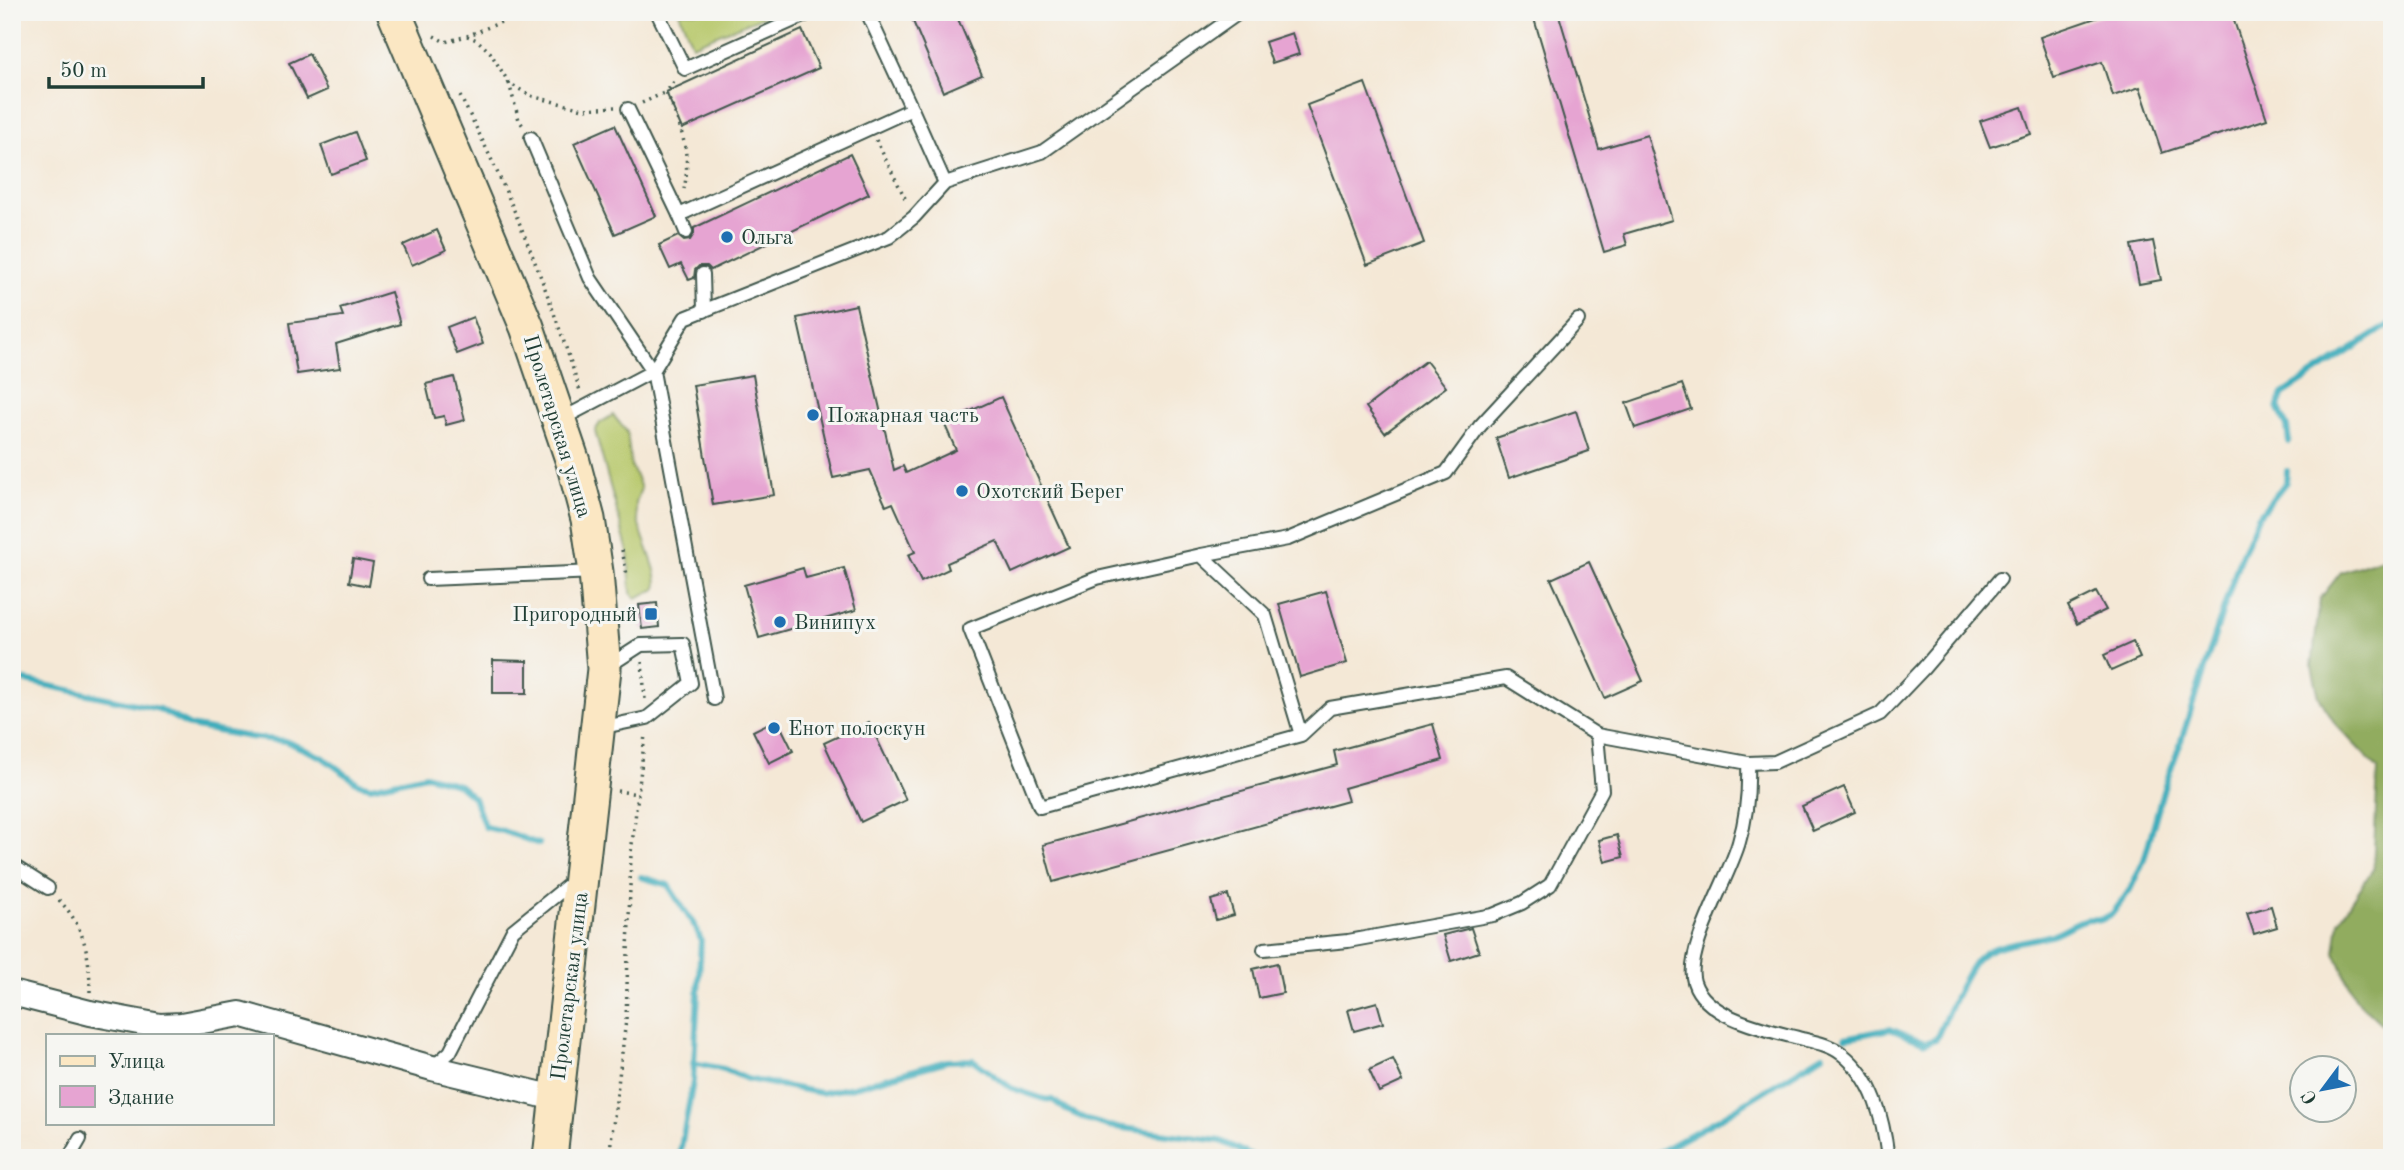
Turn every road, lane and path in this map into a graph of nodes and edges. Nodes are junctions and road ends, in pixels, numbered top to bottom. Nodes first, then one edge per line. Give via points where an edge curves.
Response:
1 (394, 12) edge
2 (526, 12) edge
3 (657, 12) edge
4 (812, 12) edge
5 (867, 12) edge
6 (1240, 12) edge
7 (429, 31) dead end
8 (467, 36) junction
9 (437, 39) junction
10 (442, 52) dead end
11 (685, 69) junction
12 (509, 82) junction
13 (455, 86) dead end
14 (666, 92) junction
15 (628, 109) junction
16 (912, 109) junction
17 (870, 128) junction
18 (531, 138) joint
19 (687, 157) dead end
20 (945, 183) junction
21 (679, 215) junction
22 (914, 217) junction
23 (685, 232) dead end
24 (703, 274) dead end
25 (704, 311) junction
26 (1578, 320) dead end
27 (653, 371) junction
28 (572, 413) junction
29 (1201, 555) junction
30 (596, 572) junction
31 (428, 579) dead end
32 (2000, 579) dead end
33 (641, 645) junction
34 (604, 670) junction
35 (714, 699) dead end
36 (647, 718) junction
37 (599, 728) junction
38 (1301, 735) junction
39 (1597, 735) junction
40 (1748, 763) junction
41 (12, 864) edge
42 (582, 875) junction
43 (48, 888) joint
44 (1264, 949) dead end
45 (12, 993) edge
46 (90, 1013) junction
47 (432, 1068) junction
48 (555, 1098) junction
49 (80, 1139) dead end
50 (69, 1158) edge
51 (550, 1158) edge
52 (609, 1158) edge
53 (1888, 1158) edge

1 - 28 main road, Пролетарская улица via 527,327
2 - 8 path
3 - 11 lane
4 - 11 lane
5 - 16 lane
6 - 20 lane via 1042,152
7 - 9 path
8 - 9 path via 445,42
8 - 12 path via 490,51
9 - 10 path
11 - 14 path
12 - 15 path via 531,96 583,109
12 - 18 path via 519,120
13 - 28 path via 534,260
14 - 15 path
14 - 19 path via 682,129
15 - 21 lane
16 - 17 lane
16 - 20 lane
17 - 21 lane
17 - 22 path
18 - 27 lane via 590,278
20 - 22 lane
21 - 23 lane
22 - 25 lane via 889,237
24 - 25 lane
25 - 27 lane via 685,318
26 - 29 lane via 1480,426 1446,473 1288,539
27 - 28 lane
27 - 35 lane
28 - 30 main road, Пролетарская улица
29 - 38 lane via 1265,615
29 - 38 lane via 1097,578 970,629 1040,807
30 - 31 lane
30 - 34 main road, Пролетарская улица
32 - 40 lane via 1880,714 1775,762
33 - 34 lane
33 - 36 path
33 - 36 lane via 683,644 691,683
34 - 37 main road, Пролетарская улица
36 - 37 lane
36 - 52 path via 631,853 626,1020
37 - 42 main road, Пролетарская улица
38 - 39 lane via 1330,708 1506,678
39 - 40 lane
39 - 44 lane via 1602,790 1550,885 1493,915 1348,941
40 - 53 lane via 1749,789 1739,842 1695,951 1694,982 1707,1003 1718,1010 1819,1043 1848,1059 1878,1106
41 - 43 lane
42 - 47 lane via 513,930 450,1052
42 - 48 main road, Пролетарская улица
43 - 46 path via 74,916 90,961
45 - 46 street
46 - 47 street via 160,1026 240,1014
47 - 48 street
48 - 51 main road, Пролетарская улица
49 - 50 lane

